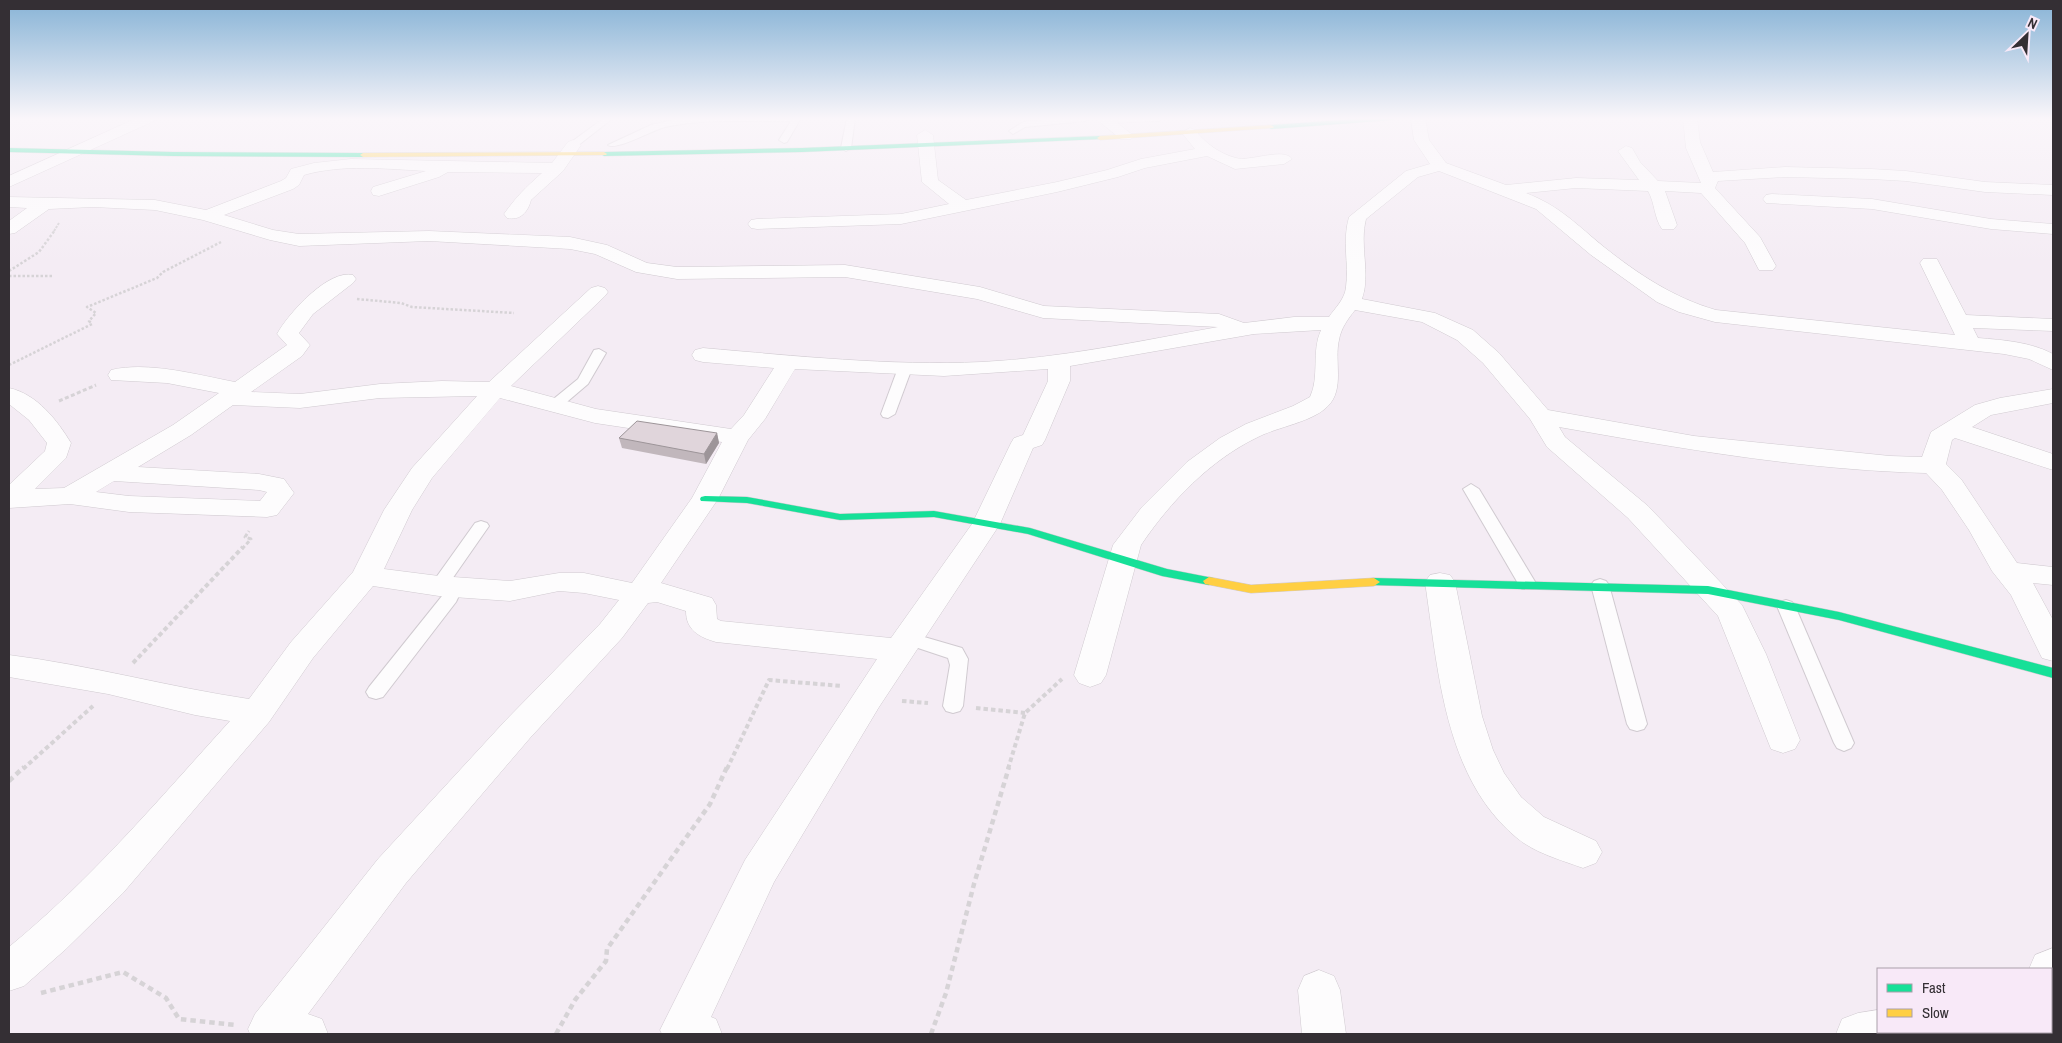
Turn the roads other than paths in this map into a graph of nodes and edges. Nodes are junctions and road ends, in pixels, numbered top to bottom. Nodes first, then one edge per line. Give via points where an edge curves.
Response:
1 (45, 167) edge
2 (319, 167) edge
3 (442, 167) edge
4 (445, 167) junction
5 (449, 167) edge
6 (554, 167) edge
7 (928, 167) edge
8 (1133, 167) edge
9 (1438, 167) edge
10 (1442, 167) edge
11 (1635, 167) edge
12 (1702, 167) edge
13 (9, 182) edge
14 (1708, 182) junction
15 (1653, 186) junction
16 (1506, 190) junction
17 (2053, 190) edge
18 (379, 191) dead end
19 (1772, 200) dead end
20 (9, 202) edge
21 (45, 204) junction
22 (964, 206) junction
23 (513, 214) dead end
24 (207, 216) junction
25 (757, 224) dead end
26 (1668, 225) dead end
27 (9, 229) edge
28 (2053, 229) edge
29 (1930, 263) dead end
30 (1766, 266) dead end
31 (346, 279) dead end
32 (598, 292) dead end
33 (1350, 303) junction
34 (1959, 321) junction
35 (1336, 324) junction
36 (2053, 325) edge
37 (1240, 329) junction
38 (1970, 344) junction
39 (599, 353) dead end
40 (703, 355) dead end
41 (1059, 360) junction
42 (2048, 360) edge
43 (790, 361) junction
44 (905, 368) junction
45 (120, 375) road end
46 (2053, 380) edge
47 (495, 389) junction
48 (235, 394) junction
49 (9, 395) edge
50 (2053, 396) edge
51 (556, 404) junction
52 (888, 414) dead end
53 (1540, 416) junction
54 (1952, 429) junction
55 (737, 437) junction
56 (2053, 462) edge
57 (1933, 465) junction
58 (112, 473) junction
59 (1470, 489) dead end
60 (70, 496) junction
61 (10, 499) edge
62 (705, 499) junction
63 (986, 524) junction
64 (481, 526) dead end
65 (1124, 560) junction
66 (2007, 571) junction
67 (366, 576) junction
68 (2053, 576) edge
69 (1440, 582) junction
70 (1528, 585) junction
71 (1600, 585) junction
72 (446, 587) junction
73 (1708, 590) junction
74 (639, 594) junction
75 (1786, 606) junction
76 (903, 644) junction
77 (2053, 650) edge
78 (9, 666) edge
79 (2053, 673) edge
80 (1090, 675) road end
81 (376, 692) dead end
82 (953, 706) road end
83 (257, 713) junction
84 (1637, 724) dead end
85 (1783, 740) dead end
86 (1844, 743) dead end
87 (1583, 852) dead end
88 (19, 984) edge
89 (1319, 990) dead end
90 (288, 1031) edge
91 (1877, 1031) edge
92 (687, 1033) edge
93 (1324, 1034) edge
94 (1858, 1034) edge

1 - 13 street
2 - 24 street via 297,172 288,185
3 - 4 street
4 - 5 street
4 - 18 street
6 - 23 street via 523,198 521,206
7 - 22 street via 930,182
8 - 22 street via 1057,188
9 - 33 street via 1412,174 1358,217 1354,254 1356,288
10 - 16 street
11 - 15 street
12 - 14 street
14 - 15 street
14 - 17 street via 1785,172 1906,176 1985,187
14 - 30 street via 1753,241
15 - 16 street via 1576,184
15 - 26 street via 1664,206
16 - 38 street via 1542,205 1625,272 1664,298 1686,308 1715,316
19 - 28 street via 1872,204 1991,224
20 - 21 street
21 - 24 street via 134,203
21 - 27 street
22 - 25 street via 902,219
24 - 37 street via 281,238 311,241 428,236 579,244 600,249 643,268 691,274 845,271 980,293 1043,312 1219,320
29 - 34 street
31 - 48 street via 321,296 293,323 288,334 299,345 294,351
32 - 47 street
33 - 35 street
33 - 53 street via 1428,317 1466,335 1491,358
34 - 36 street
34 - 38 street
35 - 37 street via 1287,322
35 - 65 street via 1328,338 1326,385 1319,402 1245,434 1190,473 1135,534 1127,545
37 - 41 street via 1099,356
38 - 42 street via 2020,350
39 - 51 lane via 583,381
40 - 43 street
41 - 44 street via 984,369
41 - 63 street via 1059,381 1033,440 1023,443
42 - 46 street via 2040,366
43 - 44 street
43 - 55 street via 753,419
44 - 52 lane
45 - 48 street via 167,376
47 - 48 street via 380,391 300,401
47 - 51 street
47 - 67 street via 411,487
48 - 58 street
49 - 61 street via 49,426 59,443 56,453
50 - 54 street via 1983,410
51 - 55 street via 595,416
53 - 57 street via 1694,443 1890,464
53 - 73 street via 1556,442 1638,512
54 - 56 street
54 - 57 street via 1940,437
55 - 62 street
57 - 66 street via 1952,485
58 - 60 street
58 - 60 street via 250,482 275,485 281,493 267,509 129,504
59 - 70 lane
60 - 61 street
62 - 63 main road via 747,500 840,517 934,514
62 - 74 street
63 - 65 main road via 1056,538
63 - 76 street
64 - 72 lane
65 - 69 main road via 1166,573 1251,589 1354,582
65 - 80 street
66 - 68 street
66 - 77 street via 2024,592
67 - 72 street
67 - 83 street via 302,650
69 - 70 main road
69 - 87 street via 1468,732 1490,782 1512,811 1532,829
70 - 71 main road
71 - 73 main road
71 - 84 lane
72 - 74 street via 510,591 559,582 584,583
72 - 81 lane via 450,598
73 - 75 main road
73 - 85 street via 1731,612
74 - 76 street via 658,592 696,602 701,608 700,619 704,625 716,631
74 - 90 street via 611,631 518,729 392,871
75 - 79 main road via 1910,632
75 - 86 lane
76 - 82 lane via 955,653 959,665
76 - 92 street via 759,872
78 - 83 street via 108,682 195,703
83 - 88 street via 109,881 52,936
89 - 93 street
91 - 94 street

